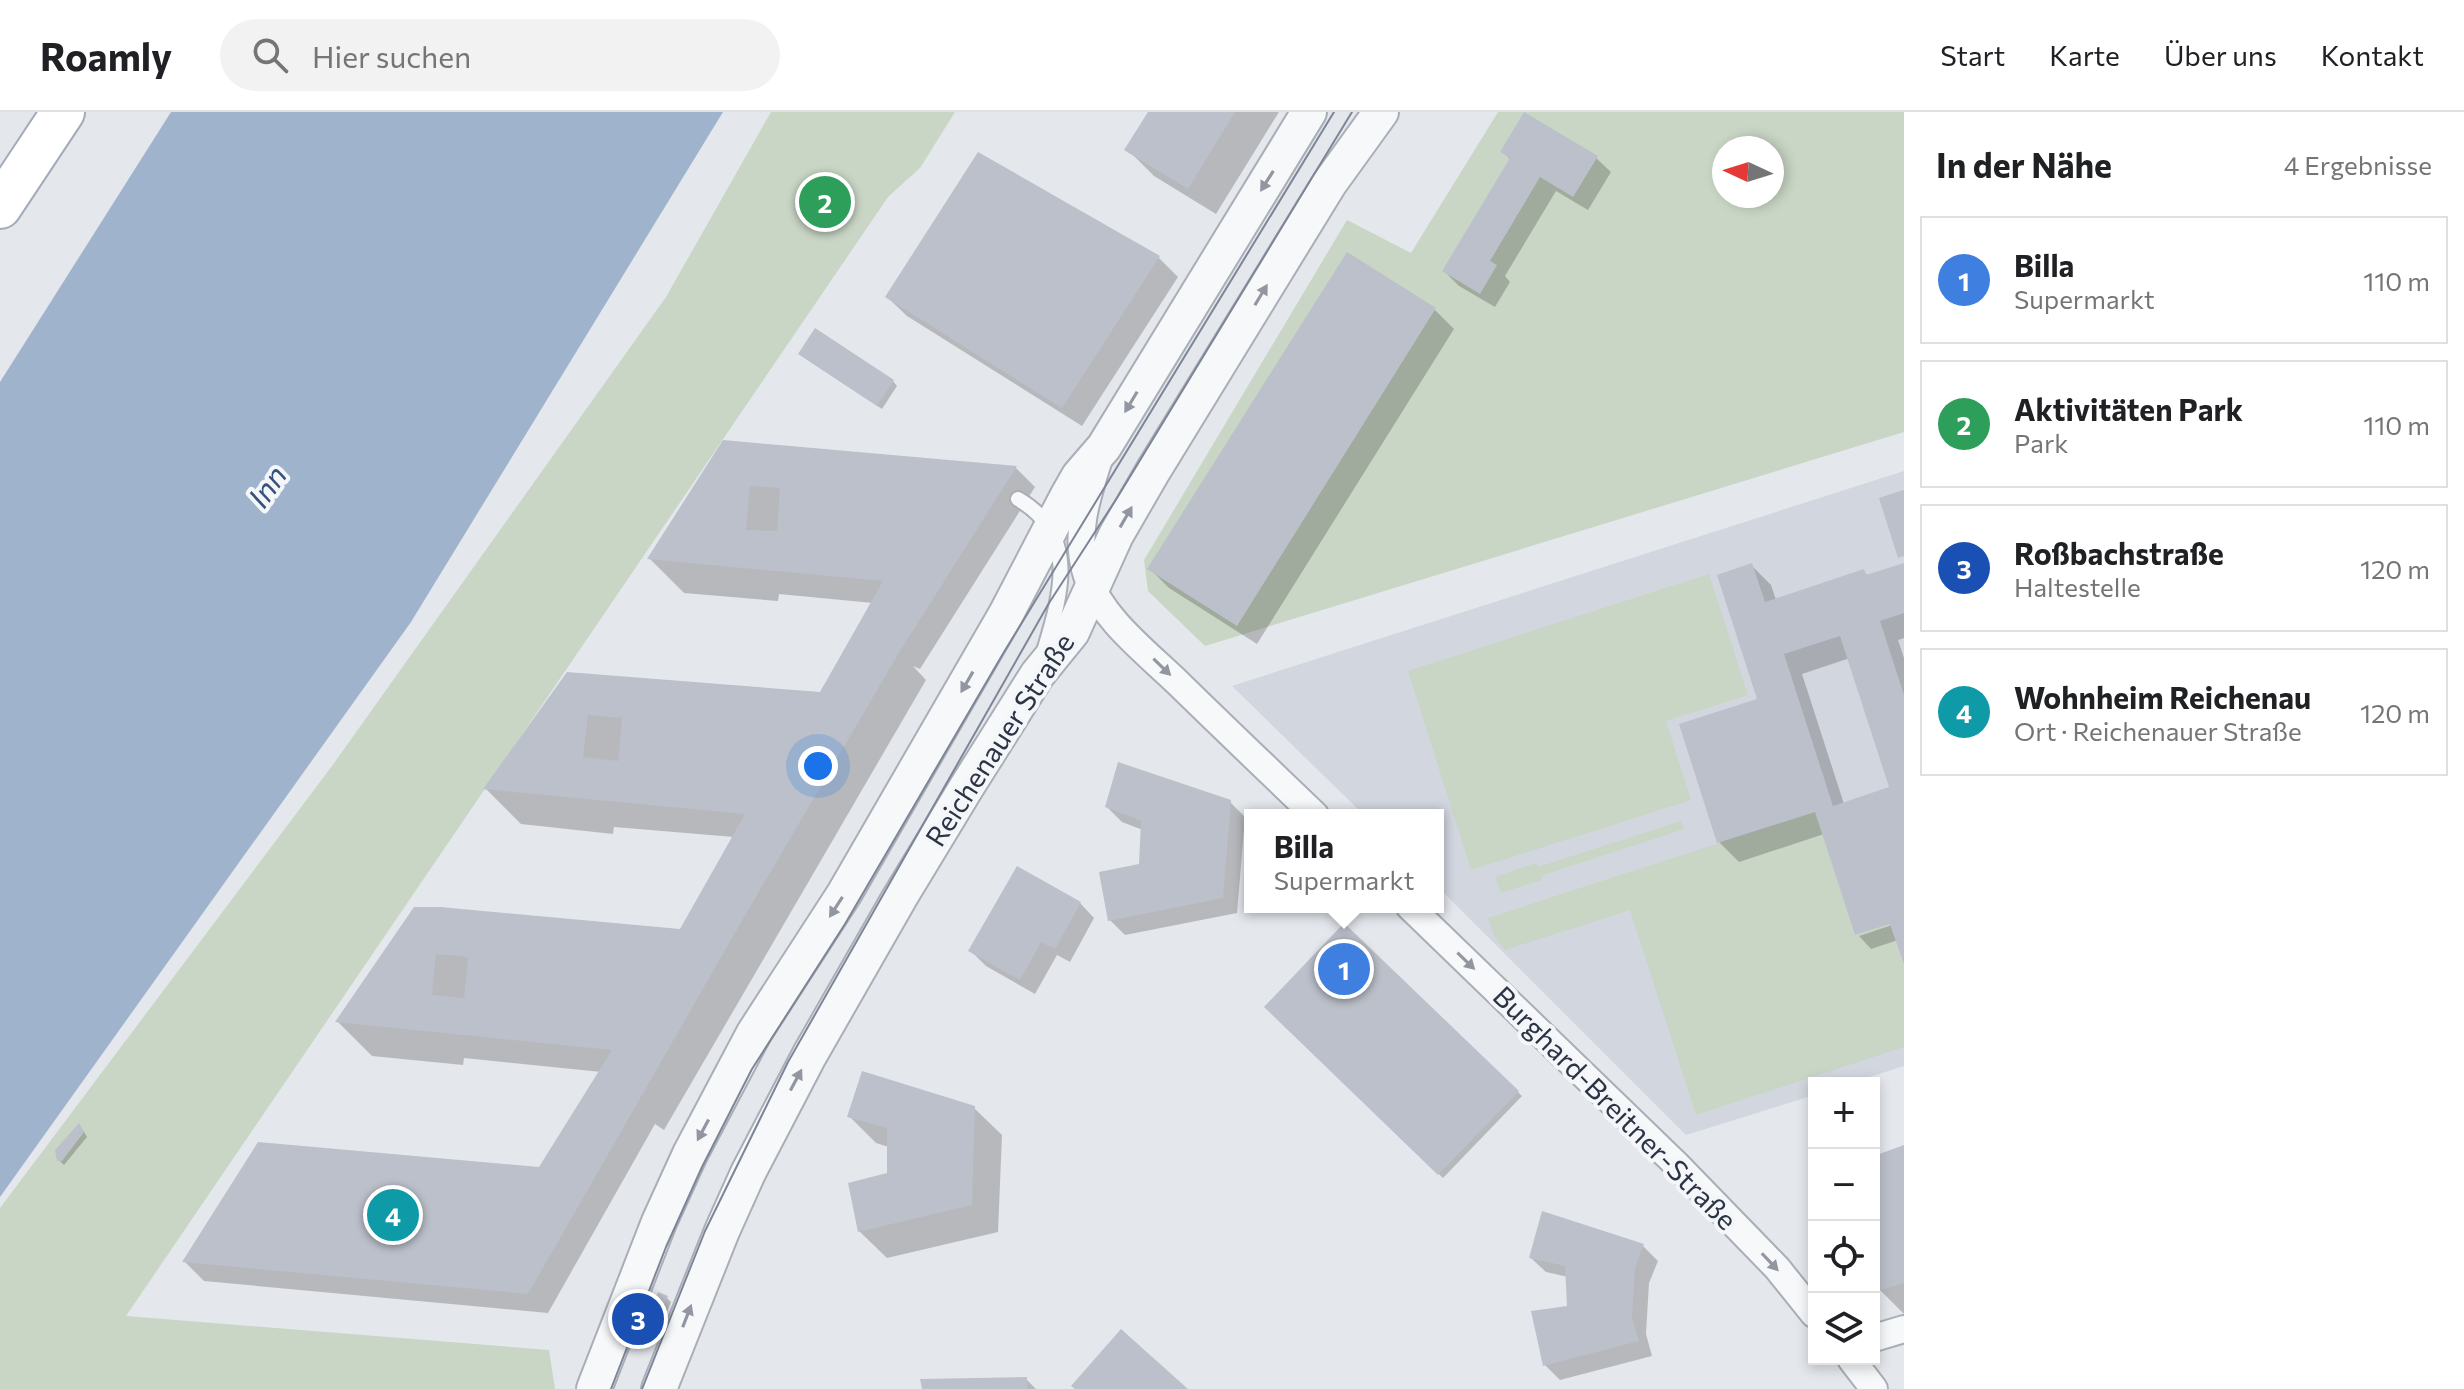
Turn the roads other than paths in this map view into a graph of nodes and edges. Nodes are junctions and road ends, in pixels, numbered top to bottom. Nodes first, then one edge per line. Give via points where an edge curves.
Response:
1 (63, 112) edge
2 (1309, 112) edge
3 (1381, 112) edge
4 (0, 207) edge
5 (1104, 447) junction
6 (1018, 499) dead end
7 (1051, 529) junction
8 (1092, 588) junction
9 (1125, 631) junction
10 (1072, 632) junction
11 (1037, 675) junction
12 (1309, 809) edge
13 (1416, 913) edge
14 (1808, 1307) edge
15 (1904, 1329) edge
16 (1880, 1336) edge
17 (1856, 1365) edge
18 (594, 1389) edge
19 (659, 1389) edge
20 (1874, 1389) edge

1 - 4 main road
2 -> 5 street, Reichenauer Straße
8 -> 3 street, Reichenauer Straße via 1153,471 1329,184
5 - 7 street, Reichenauer Straße via 1079,476
5 - 8 street via 1081,527
6 - 7 lane via 1043,516
7 - 11 lane via 1060,574
7 -> 18 street, Reichenauer Straße via 844,894 754,1033 690,1154
8 - 9 street
8 - 10 street, Reichenauer Straße
9 - 10 street via 1098,627
9 -> 12 street
10 - 11 street, Reichenauer Straße
19 -> 11 street, Reichenauer Straße via 722,1231 785,1101 900,897
13 -> 14 street, Burghard-Breitner-Straße via 1676,1164
15 - 16 street
17 - 20 street

